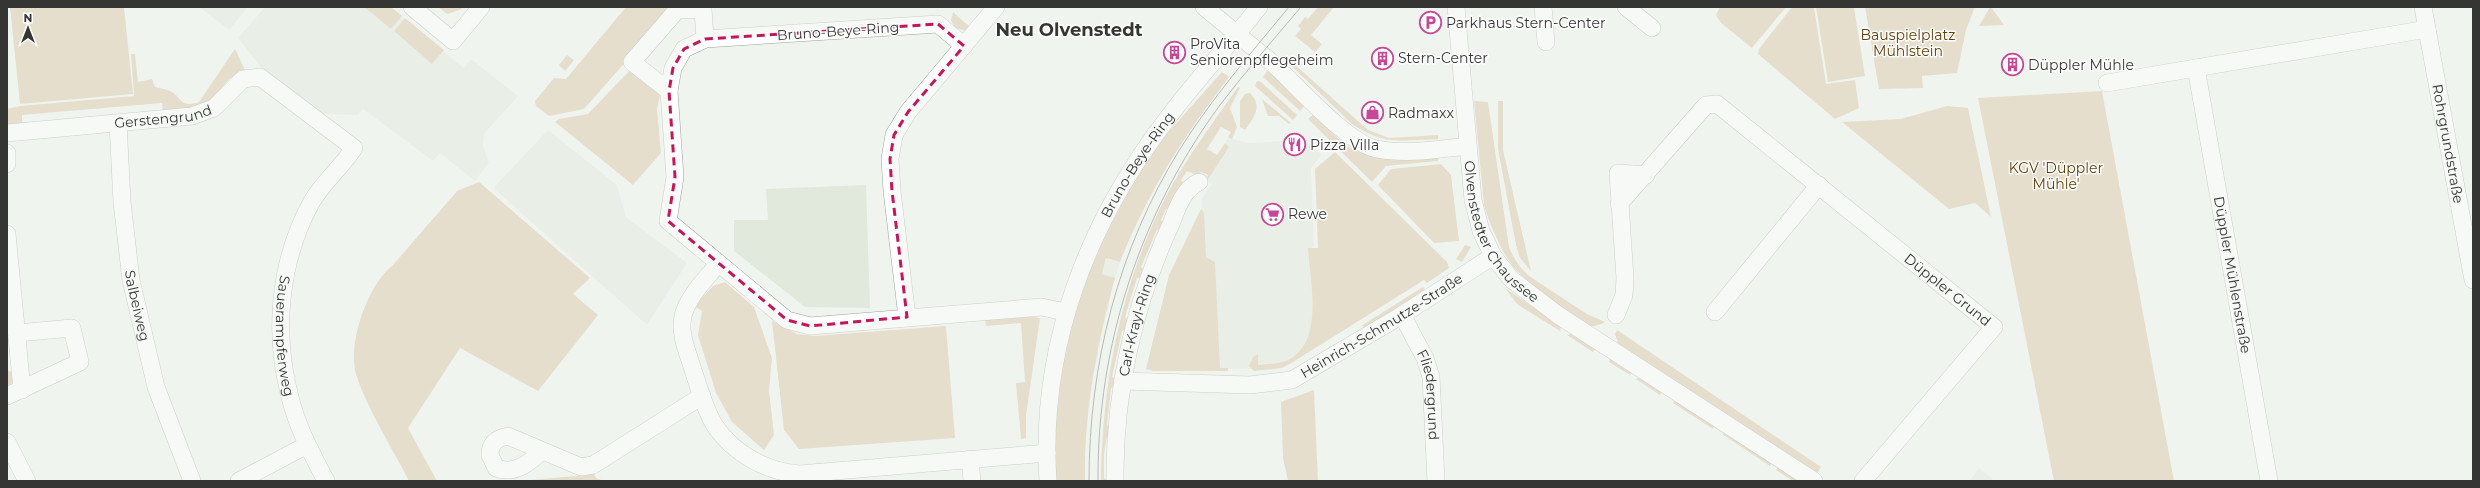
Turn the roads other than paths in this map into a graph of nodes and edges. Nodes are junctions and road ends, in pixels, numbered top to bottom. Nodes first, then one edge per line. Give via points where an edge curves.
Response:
1 (412, 7) edge
2 (481, 7) edge
3 (996, 7) edge
4 (1204, 7) edge
5 (1260, 7) edge
6 (1456, 7) edge
7 (1543, 7) edge
8 (1626, 7) edge
9 (2423, 7) edge
10 (1652, 28) dead end
11 (2426, 29) junction
12 (1237, 34) junction
13 (705, 40) junction
14 (1546, 42) dead end
15 (964, 46) junction
16 (2196, 68) junction
17 (2107, 83) dead end
18 (670, 91) junction
19 (118, 123) junction
20 (7, 133) edge
21 (1468, 146) junction
22 (354, 148) joint
23 (7, 153) edge
24 (7, 164) edge
25 (1199, 182) dead end
26 (1819, 185) junction
27 (2467, 208) edge
28 (7, 234) edge
29 (1493, 256) junction
30 (718, 264) junction
31 (2473, 280) edge
32 (1065, 312) junction
33 (1715, 312) dead end
34 (1402, 315) junction
35 (1616, 315) dead end
36 (907, 317) junction
37 (17, 333) junction
38 (13, 361) edge
39 (1122, 381) junction
40 (14, 393) edge
41 (702, 396) junction
42 (7, 442) edge
43 (307, 445) junction
44 (542, 451) dead end
45 (1047, 453) junction
46 (970, 459) junction
47 (812, 477) edge
48 (27, 481) edge
49 (192, 481) edge
50 (238, 481) edge
51 (326, 481) edge
52 (972, 481) edge
53 (1048, 481) edge
54 (1115, 481) edge
55 (1436, 481) edge
56 (1814, 481) edge
57 (1864, 481) edge
58 (2269, 481) edge

1 - 2 street via 453,41
3 - 15 street
4 - 12 street, Olvenstedter Chaussee
5 - 12 street, Bruno-Beye-Ring
6 - 21 street
7 - 14 street
8 - 10 street
9 - 11 street, Rohrgrundstraße
11 - 16 street
11 - 27 street, Rohrgrundstraße
12 - 21 street, Olvenstedter Chaussee via 1342,129 1369,147 1400,151
12 - 32 street, Bruno-Beye-Ring via 1167,119 1120,189 1088,250
13 - 15 street, Bruno-Beye-Ring via 938,24
13 - 18 street, Bruno-Beye-Ring via 684,49 673,68
13 - 18 street via 703,9 677,10 632,62
15 - 36 street via 908,112 894,135 890,159 892,191
16 - 17 street
16 - 58 street, Düppler Mühlenstraße
18 - 30 street, Bruno-Beye-Ring via 675,177 668,221
19 - 20 street, Gerstengrund
19 - 22 street, Gerstengrund via 192,116 214,108 243,79 260,77
19 - 49 street, Salbeiweg via 122,202 131,280 156,387
21 - 29 street, Olvenstedter Chaussee via 1475,209 1483,237
22 - 43 street, Sauerampferweg via 312,201 298,230 280,309 281,351 290,398
23 - 24 street
25 - 39 street, Carl-Krayl-Ring via 1186,192 1149,279 1131,339
26 - 33 street
26 - 35 street, Düppler Grund via 1717,104 1706,105 1646,175 1618,173 1624,295
26 - 57 street, Düppler Grund via 1994,327
27 - 31 street, Rohrgrundstraße
28 - 37 street
29 - 34 street, Heinrich-Schmutze-Straße
29 - 56 street, Olvenstedter Chaussee via 1520,288 1558,316
30 - 36 street, Bruno-Beye-Ring via 787,320 810,326
30 - 41 street via 687,304 683,318 686,348
32 - 36 street, Bruno-Beye-Ring via 1042,306
32 - 45 street, Bruno-Beye-Ring via 1050,390
34 - 39 street, Heinrich-Schmutze-Straße via 1305,374 1288,381 1250,385
34 - 55 street, Fliedergrund via 1425,358 1431,377
37 - 38 street
37 - 40 street via 72,328 80,362
38 - 40 street
39 - 54 street, Carl-Krayl-Ring
41 - 44 street via 594,465 581,467
41 - 47 street via 715,426 722,435 759,465 785,473
42 - 48 street
43 - 50 street
43 - 51 street, Sauerampferweg
45 - 46 street
45 - 53 street, Bruno-Beye-Ring
46 - 47 street
46 - 52 street

